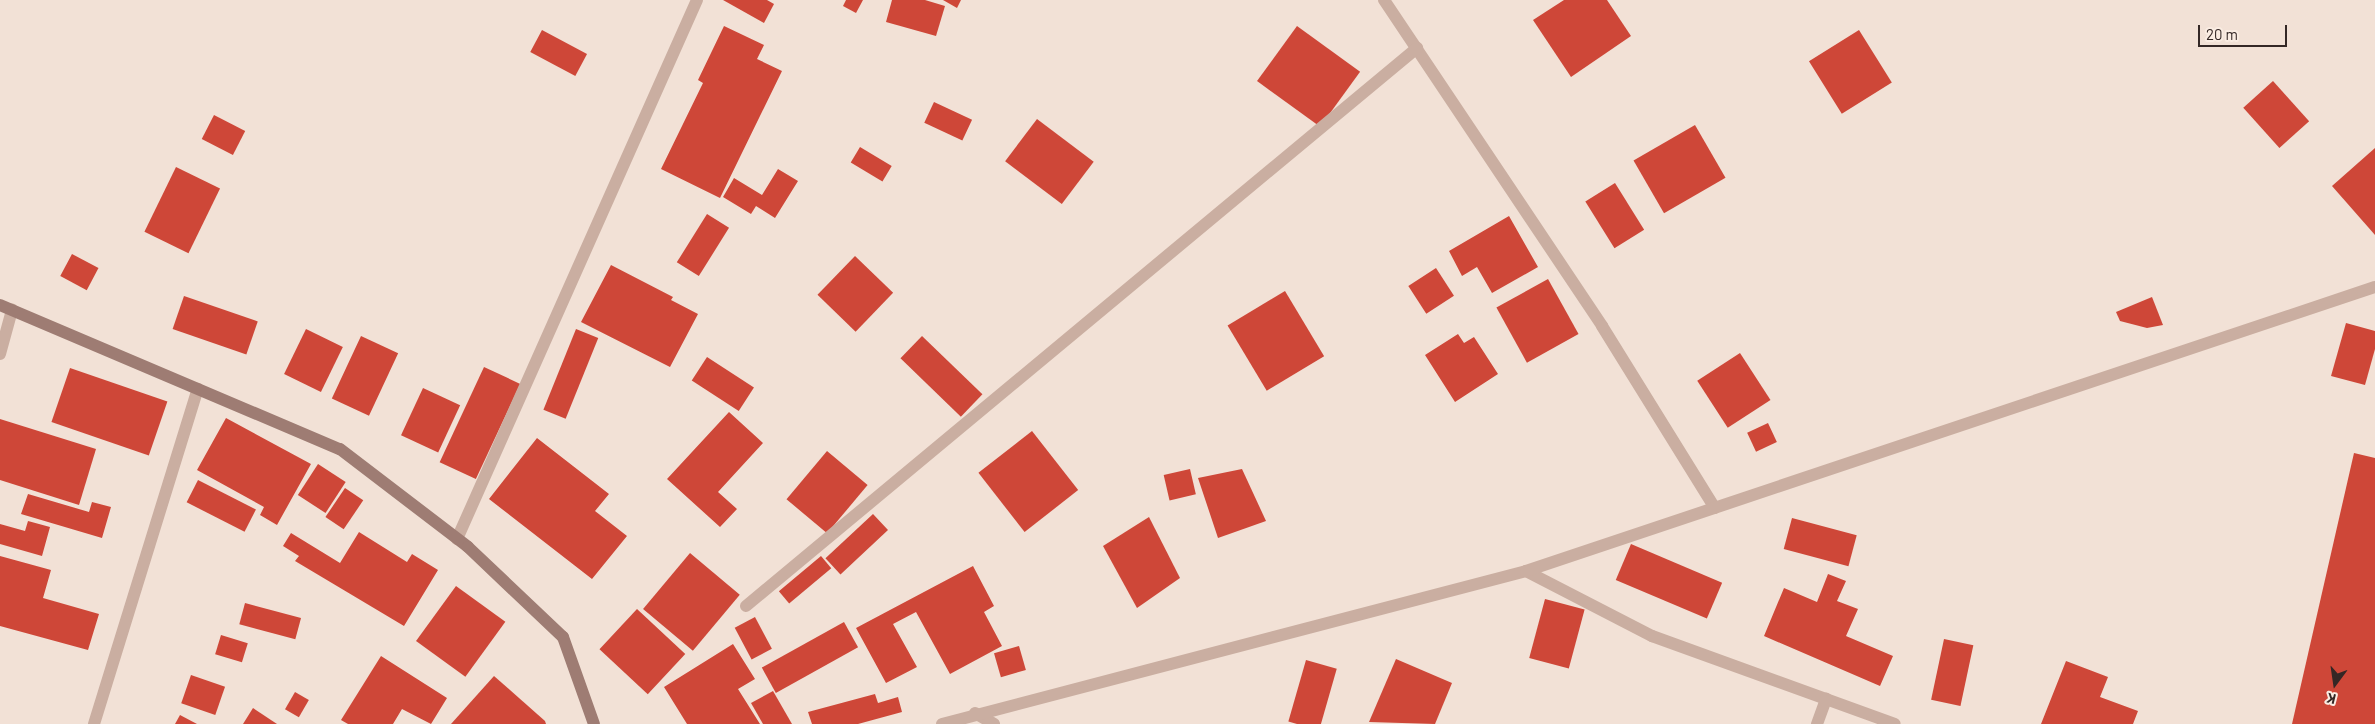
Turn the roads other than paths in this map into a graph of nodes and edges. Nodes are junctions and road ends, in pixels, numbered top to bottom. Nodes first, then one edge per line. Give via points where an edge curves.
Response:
1 (697, 0) edge
2 (1384, 0) edge
3 (1417, 48) junction
4 (2375, 288) edge
5 (0, 298) edge
6 (6, 308) edge
7 (0, 354) edge
8 (198, 389) junction
9 (1715, 508) junction
10 (457, 538) junction
11 (1526, 571) junction
12 (746, 606) dead end
13 (1826, 699) junction
14 (975, 714) junction
15 (94, 724) edge
16 (594, 724) edge
17 (942, 724) edge
18 (994, 724) edge
19 (1817, 724) edge
20 (1895, 724) edge

1 - 10 street
2 - 3 street
3 - 9 street via 1602,326
3 - 12 street
4 - 9 street
5 - 6 street
6 - 7 street
6 - 8 street
8 - 10 street via 340,449
8 - 15 street
9 - 11 street
10 - 16 street via 563,638
11 - 13 street via 1652,636
11 - 14 street
13 - 19 street
13 - 20 street
14 - 17 street
14 - 18 street

